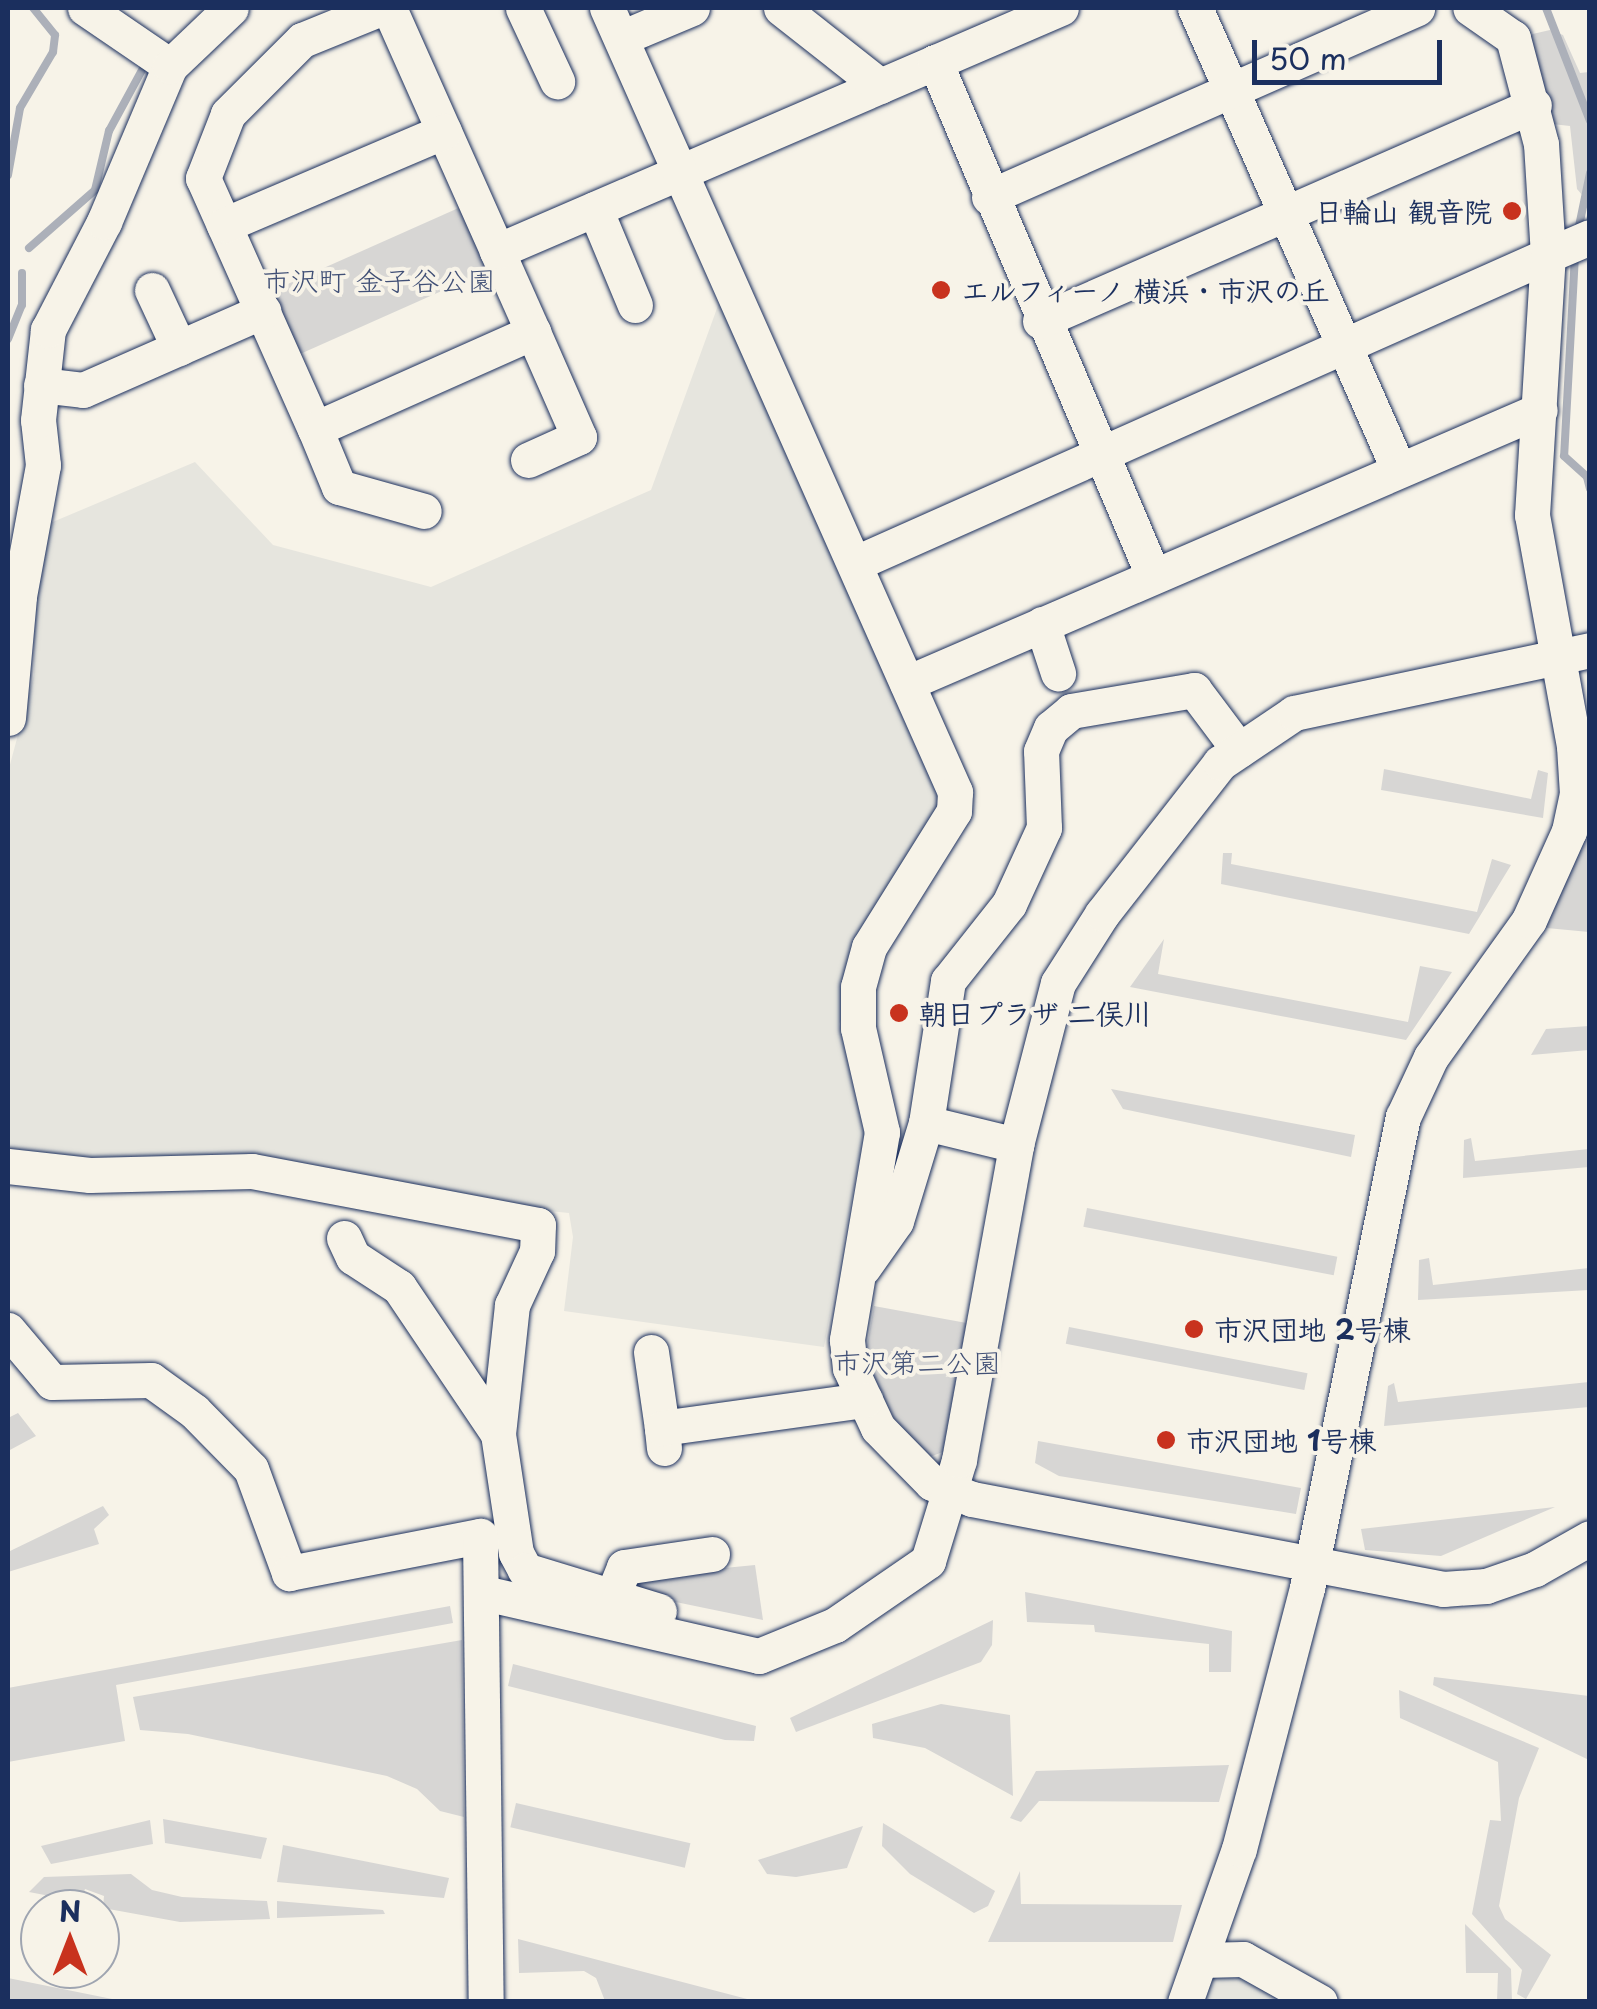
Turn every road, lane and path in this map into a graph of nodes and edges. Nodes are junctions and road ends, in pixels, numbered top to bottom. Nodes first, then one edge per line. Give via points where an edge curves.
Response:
1 (231, 8) edge
2 (381, 8) edge
3 (389, 8) edge
4 (523, 8) edge
5 (692, 8) edge
6 (781, 8) edge
7 (1059, 8) edge
8 (1194, 8) edge
9 (1417, 8) edge
10 (1470, 8) edge
11 (91, 12) edge
12 (614, 23) edge
13 (936, 62) junction
14 (170, 66) junction
15 (556, 81) dead end
16 (880, 86) junction
17 (1231, 90) junction
18 (1534, 106) junction
19 (444, 130) junction
20 (680, 172) junction
21 (988, 197) junction
22 (595, 209) junction
23 (1284, 215) junction
24 (224, 226) junction
25 (1590, 236) edge
26 (497, 251) junction
27 (1548, 255) junction
28 (152, 290) dead end
29 (635, 305) dead end
30 (263, 311) junction
31 (1040, 321) junction
32 (533, 332) junction
33 (1342, 346) junction
34 (179, 348) junction
35 (41, 385) junction
36 (1540, 410) junction
37 (315, 428) junction
38 (1100, 456) junction
39 (528, 460) dead end
40 (1398, 468) junction
41 (424, 511) dead end
42 (17, 544) edge
43 (856, 563) junction
44 (1153, 575) junction
45 (1042, 624) junction
46 (1574, 654) edge
47 (907, 683) junction
48 (1060, 698) junction
49 (8, 718) edge
50 (1239, 750) junction
51 (926, 1123) junction
52 (1016, 1145) junction
53 (8, 1166) edge
54 (344, 1238) dead end
55 (860, 1273) junction
56 (8, 1330) edge
57 (650, 1352) dead end
58 (865, 1400) junction
59 (498, 1434) junction
60 (951, 1492) junction
61 (1590, 1538) edge
62 (712, 1554) dead end
63 (1312, 1565) junction
64 (484, 1593) junction
65 (612, 1597) junction
66 (790, 1647) junction
67 (1201, 1960) junction
68 (486, 2002) edge
69 (1185, 2002) edge
70 (1320, 2002) edge

1 - 14 street
2 - 24 street via 302,40 228,114 203,178
3 - 19 street
4 - 15 street
5 - 12 street
6 - 16 street
7 - 13 street
8 - 17 street
9 - 17 street
10 - 18 street via 1513,38
11 - 14 street
12 - 20 street
13 - 16 street
13 - 21 street
14 - 35 street via 104,222 48,330
16 - 20 street
17 - 21 street
17 - 23 street
18 - 23 street
18 - 27 street
19 - 24 street
19 - 26 street
20 - 22 street
20 - 43 street
21 - 31 street
22 - 26 street
22 - 29 street
23 - 31 street
23 - 33 street
24 - 30 street
25 - 27 street
26 - 32 street
27 - 33 street
27 - 36 street
28 - 34 street
30 - 34 street
30 - 37 street
31 - 38 street
32 - 37 street
32 - 39 street via 579,437
33 - 38 street
33 - 40 street
34 - 35 street via 84,390
35 - 42 street via 43,466
36 - 40 street
36 - 46 street via 1532,515
37 - 41 street via 339,487
38 - 43 street
38 - 44 street
40 - 44 street
42 - 49 street
43 - 47 street
44 - 45 street
45 - 47 street
45 - 48 street
46 - 50 street via 1294,713
46 - 63 street via 1576,767 1569,830 1536,908 1431,1057 1403,1117
47 - 55 street via 955,792 954,810 869,947 858,988 858,1028 882,1132
48 - 50 street via 1194,690
48 - 51 street via 1040,751 1044,828 1009,904 948,982
50 - 52 street via 1220,763 1176,819 1058,983
51 - 52 street
51 - 55 street via 896,1221
52 - 60 street
53 - 59 street via 90,1175 252,1171 326,1191 538,1225 537,1251 512,1304
54 - 59 street via 353,1258 399,1287
55 - 58 street via 847,1340 850,1368
56 - 64 street via 52,1382 151,1380 194,1411 251,1469 289,1572 480,1536
57 - 58 street via 663,1438
58 - 60 street via 899,1454
59 - 65 street via 516,1553 526,1570
60 - 63 street
60 - 66 street via 928,1561 883,1598
61 - 63 street via 1535,1569 1486,1586 1443,1590
62 - 65 street via 624,1566
63 - 67 street via 1239,1850
64 - 66 street via 734,1653 759,1656
64 - 68 street
65 - 66 street
67 - 69 street
67 - 70 street via 1243,1959

